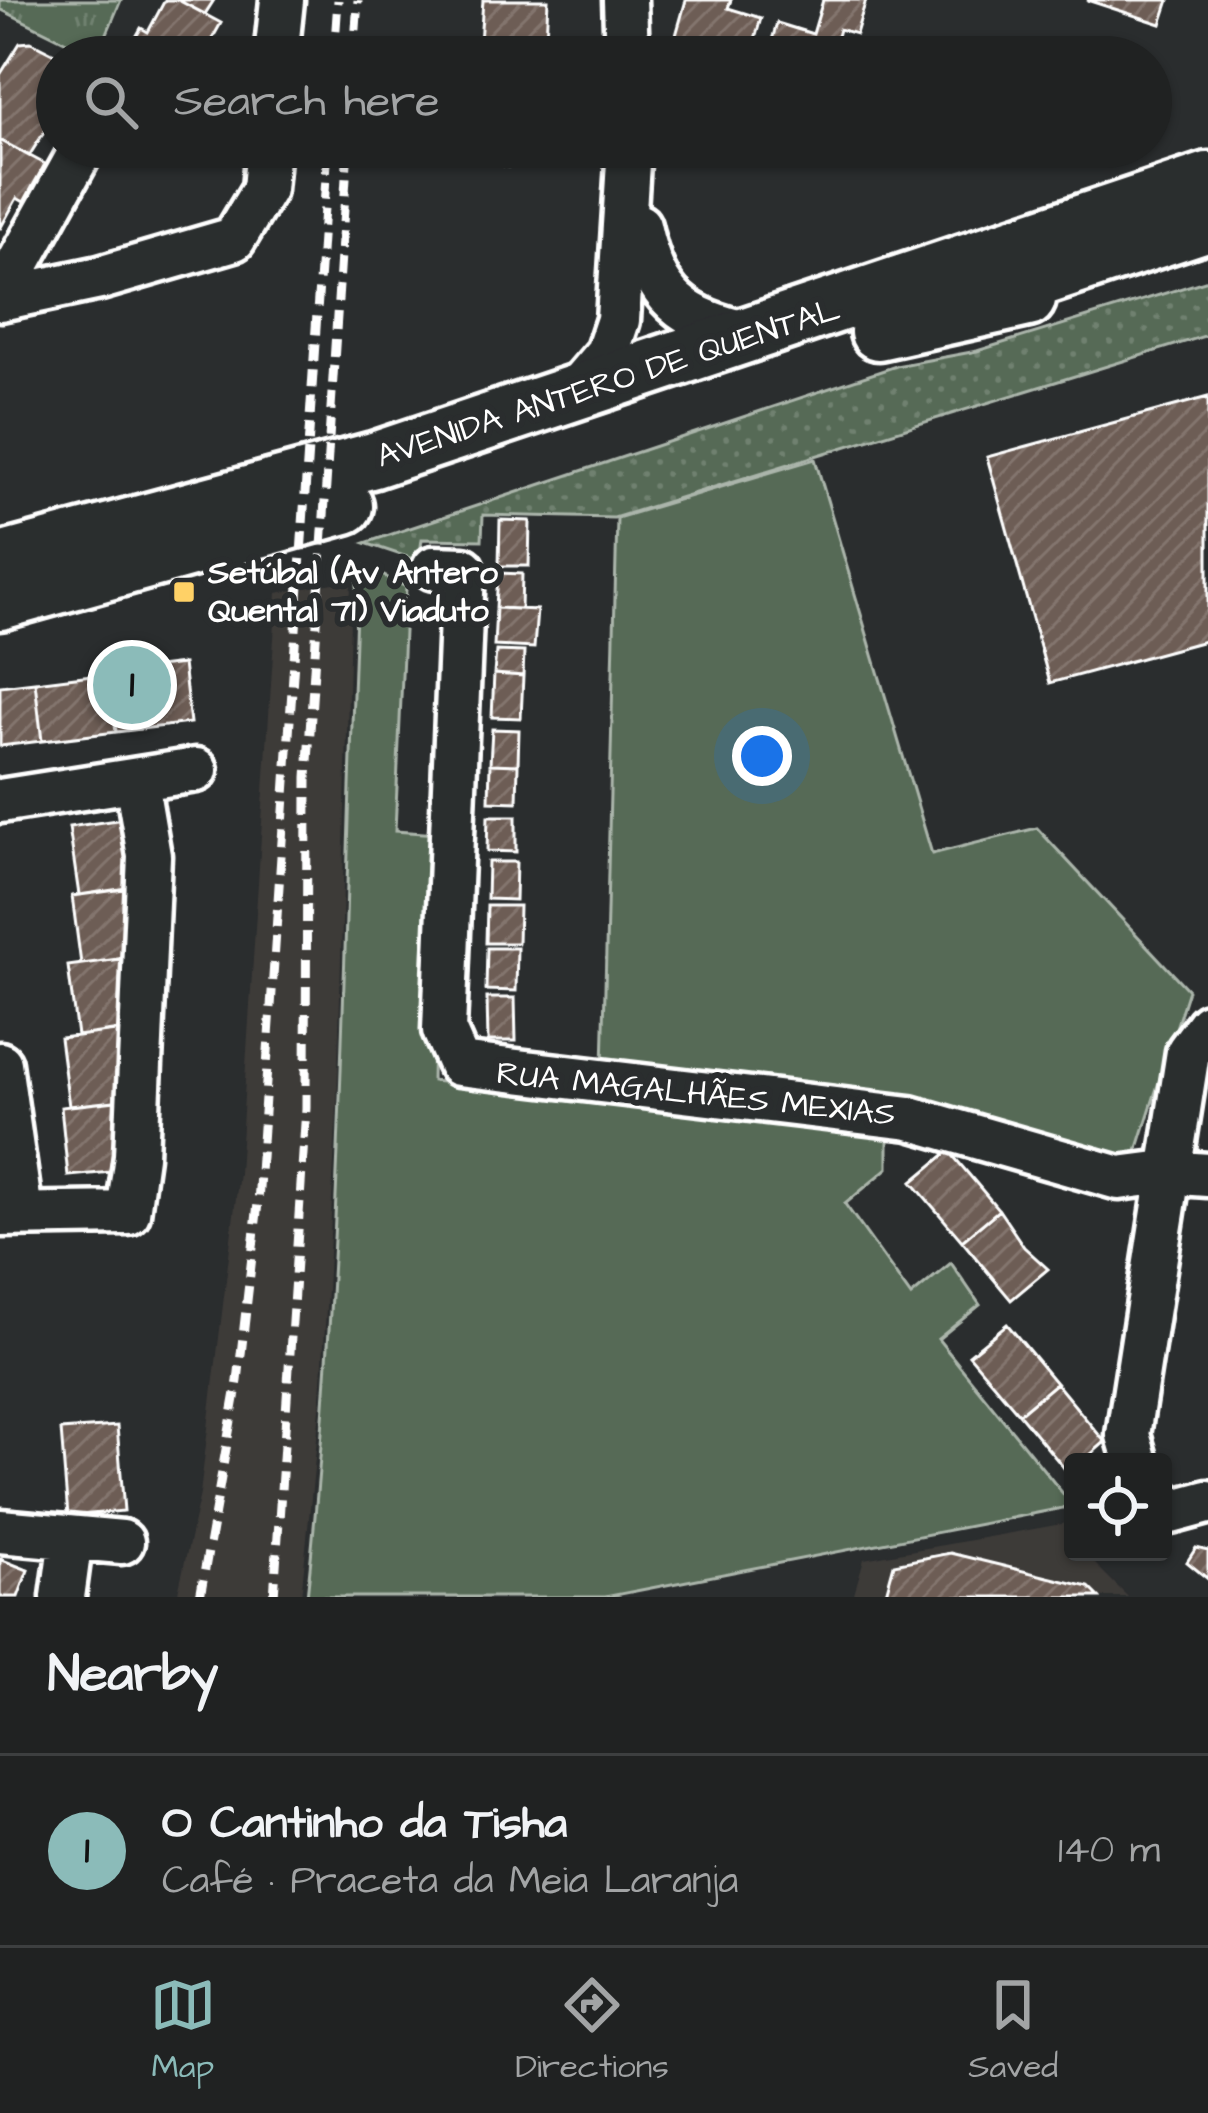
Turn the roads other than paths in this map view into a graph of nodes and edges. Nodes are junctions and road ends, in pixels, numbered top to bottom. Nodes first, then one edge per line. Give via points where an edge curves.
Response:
1 (282, 0) edge
2 (625, 0) edge
3 (278, 36) edge
4 (626, 36) edge
5 (1208, 166) edge
6 (71, 168) edge
7 (266, 168) edge
8 (630, 168) edge
9 (630, 168) edge
10 (1208, 180) edge
11 (1114, 213) junction
12 (1208, 223) edge
13 (1208, 244) edge
14 (0, 298) edge
15 (878, 332) junction
16 (753, 335) junction
17 (571, 395) junction
18 (0, 561) edge
19 (434, 568) dead end
20 (0, 602) edge
21 (196, 770) dead end
22 (136, 780) junction
23 (0, 801) edge
24 (1208, 1025) edge
25 (0, 1064) edge
26 (1165, 1172) junction
27 (1208, 1175) edge
28 (10, 1214) edge
29 (1133, 1453) edge
30 (0, 1531) edge
31 (71, 1538) junction
32 (122, 1542) dead end
33 (63, 1597) edge

1 - 3 street
2 - 4 street
5 - 11 street
6 - 14 street
7 - 14 street via 264,189 234,239
8 - 16 street via 658,286 707,325
9 - 17 street via 615,333 595,372
10 - 11 main road, AVENIDA ANTERO DE QUENTAL
11 - 16 main road, AVENIDA ANTERO DE QUENTAL
12 - 15 main road, AVENIDA ANTERO DE QUENTAL
13 - 15 main road via 1027,299
15 - 20 main road, AVENIDA ANTERO DE QUENTAL via 371,498
16 - 17 main road, AVENIDA ANTERO DE QUENTAL
17 - 18 main road, AVENIDA ANTERO DE QUENTAL via 374,460
19 - 26 street, RUA MAGALHÃES MEXIAS via 463,569 444,1030 459,1064 910,1118 1084,1171 1119,1178
21 - 22 street
22 - 23 street
22 - 28 street via 149,856 128,1213
24 - 26 street via 1188,1052
25 - 28 street
26 - 27 street
26 - 29 street via 1128,1435
30 - 31 street
31 - 32 street
31 - 33 street

